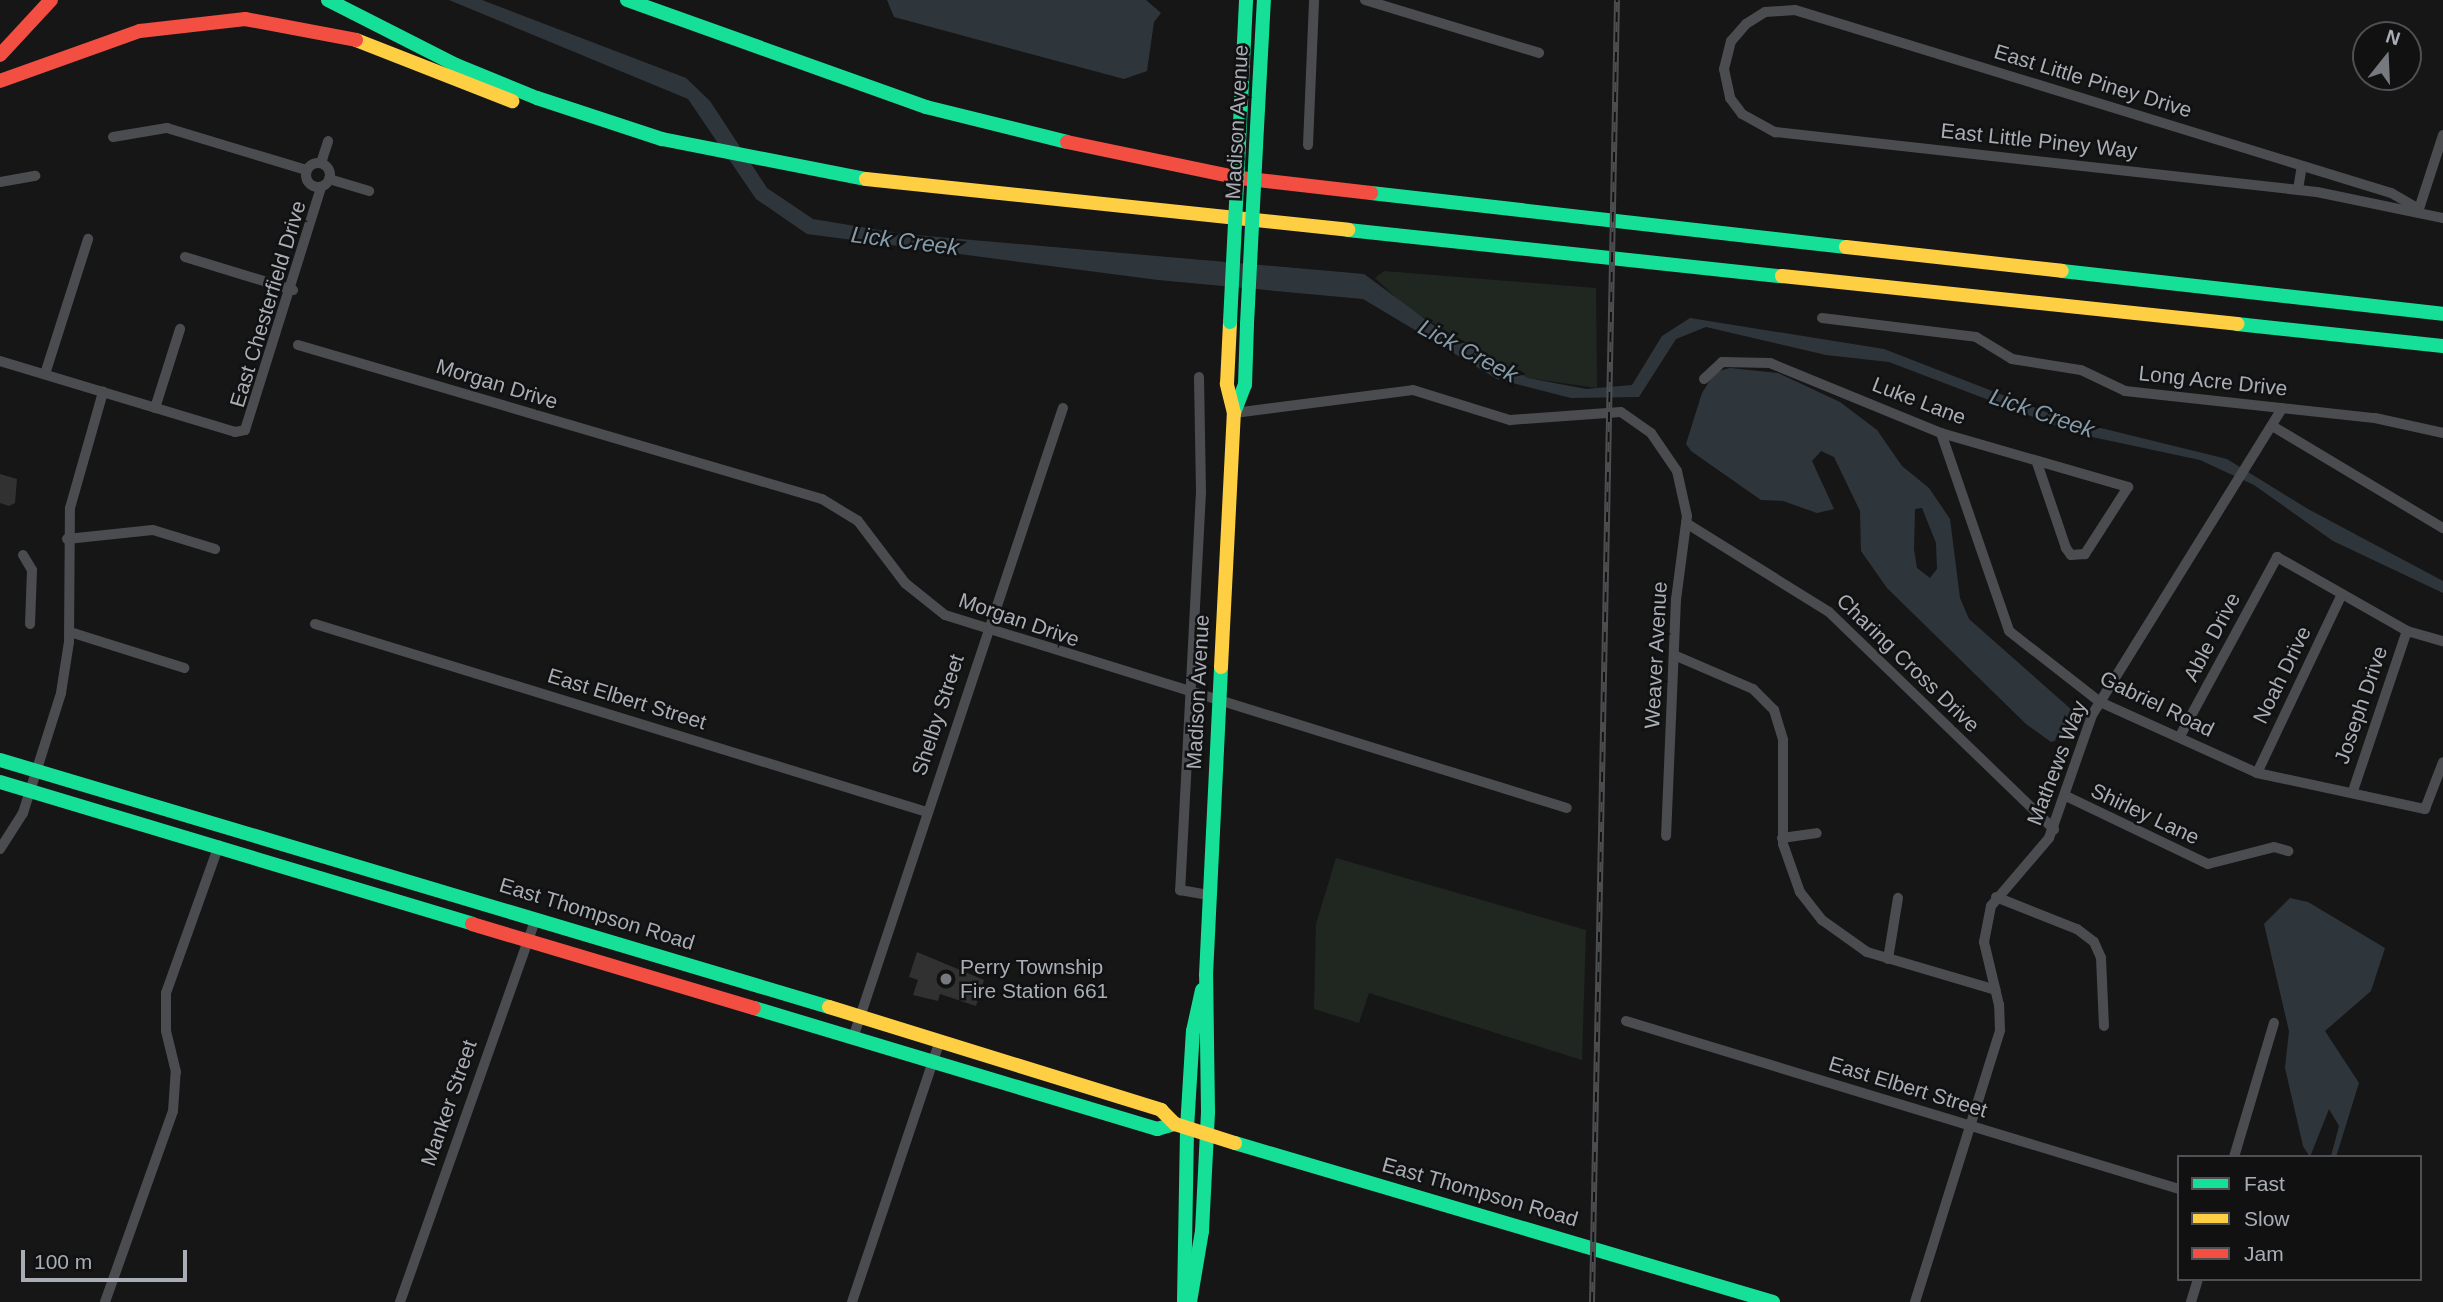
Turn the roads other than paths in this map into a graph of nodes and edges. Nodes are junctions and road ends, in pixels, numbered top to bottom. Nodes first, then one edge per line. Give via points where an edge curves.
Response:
1 (51, 0) edge
2 (328, 0) edge
3 (627, 0) edge
4 (1246, 0) edge
5 (1264, 0) edge
6 (1314, 0) edge
7 (1365, 0) edge
8 (1754, 18) joint
9 (1539, 54) dead end
10 (0, 55) edge
11 (0, 81) edge
12 (611, 124) junction
13 (2443, 135) edge
14 (113, 137) dead end
15 (328, 141) dead end
16 (1308, 145) dead end
17 (321, 163) junction
18 (2302, 166) junction
19 (306, 170) junction
20 (35, 176) dead end
21 (329, 179) junction
22 (0, 183) edge
23 (321, 187) junction
24 (2298, 190) junction
25 (369, 191) dead end
26 (2419, 209) junction
27 (2443, 218) edge
28 (88, 239) dead end
29 (186, 257) dead end
30 (293, 290) junction
31 (2443, 314) edge
32 (1822, 318) dead end
33 (180, 329) dead end
34 (298, 345) dead end
35 (2443, 345) edge
36 (0, 361) edge
37 (45, 374) junction
38 (1199, 377) dead end
39 (1704, 379) dead end
40 (103, 392) junction
41 (155, 408) junction
42 (1063, 408) dead end
43 (2282, 408) junction
44 (1234, 413) junction
45 (2274, 427) junction
46 (1941, 433) junction
47 (2443, 433) edge
48 (2037, 463) junction
49 (1686, 523) junction
50 (2443, 528) edge
51 (66, 539) junction
52 (215, 550) dead end
53 (23, 555) dead end
54 (2342, 594) junction
55 (30, 624) dead end
56 (315, 624) dead end
57 (2407, 631) junction
58 (69, 632) junction
59 (985, 632) junction
60 (2443, 641) edge
61 (1674, 655) junction
62 (184, 667) dead end
63 (1190, 694) junction
64 (2100, 702) junction
65 (1219, 703) junction
66 (2180, 736) junction
67 (0, 760) edge
68 (2443, 762) edge
69 (2257, 773) junction
70 (34, 780) junction
71 (0, 782) edge
72 (2353, 791) junction
73 (2068, 797) junction
74 (1567, 808) dead end
75 (927, 811) junction
76 (228, 827) junction
77 (2054, 828) junction
78 (1817, 833) dead end
79 (1666, 836) dead end
80 (1782, 838) junction
81 (219, 845) junction
82 (0, 849) edge
83 (2288, 851) dead end
84 (1209, 895) junction
85 (1996, 897) junction
86 (1898, 898) dead end
87 (536, 918) junction
88 (529, 936) junction
89 (1888, 959) junction
90 (1206, 975) junction
91 (1996, 990) junction
92 (860, 1016) junction
93 (1626, 1021) dead end
94 (2274, 1023) dead end
95 (2104, 1026) dead end
96 (854, 1035) junction
97 (940, 1040) junction
98 (933, 1060) junction
99 (1181, 1126) junction
100 (1969, 1126) junction
101 (1207, 1135) junction
102 (2236, 1155) edge
103 (2177, 1188) edge
104 (2197, 1281) edge
105 (1749, 1298) edge
106 (104, 1302) edge
107 (400, 1302) edge
108 (852, 1302) edge
109 (1184, 1302) edge
110 (1190, 1302) edge
111 (1773, 1302) edge
112 (1915, 1302) edge
113 (2191, 1302) edge

1 - 10 main road
2 - 12 main road via 456,65
3 - 31 main road via 744,46 926,107 1096,150 1240,178
4 - 44 main road, Madison Avenue, bridge via 1227,384
5 - 44 main road, Madison Avenue, bridge via 1245,385
6 - 16 street
7 - 9 street
8 - 18 street, East Little Piney Drive via 1775,9 1795,10
8 - 24 street, East Little Piney Way via 1731,41 1724,78 1742,114 1775,132
11 - 12 main road via 140,31 245,19 346,36 536,110
12 - 35 main road via 791,169 1047,201
13 - 26 street
14 - 19 street via 167,128
15 - 17 street
17 - 19 street
17 - 21 street
18 - 24 street
18 - 26 street, East Little Piney Drive via 2390,193
19 - 23 street via 307,182
20 - 22 street
21 - 23 street
21 - 25 street
23 - 30 street, East Chesterfield Drive
24 - 26 street, East Little Piney Way
26 - 27 street, East Little Piney Way
28 - 37 street
29 - 30 street
30 - 41 street, East Chesterfield Drive via 245,430
32 - 43 street, Long Acre Drive via 1976,337 2012,359 2081,370 2125,391
33 - 41 street
34 - 59 street, Morgan Drive via 822,499 858,521 920,597 945,615
36 - 37 street
37 - 40 street
38 - 63 street, Madison Avenue via 1200,492
39 - 46 street, Luke Lane via 1722,362 1770,363
40 - 41 street
40 - 51 street via 75,482
42 - 59 street, Shelby Street
43 - 45 street, Mathews Way
43 - 47 street, Long Acre Drive
44 - 49 street, Weaver Avenue via 1402,390 1433,393 1510,420 1621,412 1651,433 1679,476
44 - 65 main road, Madison Avenue
45 - 50 street
45 - 64 street, Mathews Way
46 - 48 street, Luke Lane
46 - 64 street, Gabriel Road via 2009,631
48 - 48 street, Luke Lane via 2128,486 2087,551 2076,556 2066,548
49 - 61 street, Weaver Avenue
49 - 77 street, Charing Cross Drive via 1829,612
51 - 52 street via 153,530
51 - 58 street
53 - 55 street via 32,570
54 - 57 street
54 - 66 street, Able Drive via 2277,557
54 - 69 street, Noah Drive
56 - 75 street, East Elbert Street
57 - 60 street
57 - 72 street, Joseph Drive
58 - 62 street
58 - 70 street via 61,693
59 - 63 street, Morgan Drive
59 - 75 street, Shelby Street
61 - 79 street, Weaver Avenue
61 - 80 street via 1753,689 1774,710 1783,744
63 - 65 street, Morgan Drive
63 - 84 street, Madison Avenue via 1180,890
64 - 66 street, Gabriel Road
64 - 73 street, Mathews Way
65 - 74 street, Morgan Drive
65 - 84 main road, Madison Avenue
66 - 69 street, Gabriel Road
67 - 70 main road, East Thompson Road
68 - 72 street, Gabriel Road via 2425,808
69 - 72 street, Gabriel Road
70 - 71 main road, East Thompson Road
70 - 76 main road, East Thompson Road
70 - 81 main road, East Thompson Road
70 - 82 street via 20,820
73 - 77 street, Mathews Way
73 - 83 street, Shirley Lane via 2208,864 2274,848
75 - 92 street, Shelby Street
76 - 81 main road
76 - 87 main road, East Thompson Road
77 - 85 street, Mathews Way
78 - 80 street
80 - 89 street via 1793,878 1815,912 1849,942
81 - 88 main road, East Thompson Road
81 - 106 street via 167,990 165,1024 176,1072 173,1111
84 - 90 main road, Madison Avenue
85 - 91 street, Mathews Way via 1984,937
85 - 95 street via 2077,929 2094,942 2101,958
86 - 89 street
87 - 88 street, Manker Street
87 - 92 main road, East Thompson Road
88 - 96 main road, East Thompson Road
88 - 107 street, Manker Street
89 - 91 street
90 - 99 main road, Madison Avenue via 1193,1031
90 - 101 main road, Madison Avenue via 1211,1036
91 - 100 street, Mathews Way via 1998,1036
92 - 96 street, Shelby Street
92 - 97 main road, East Thompson Road
93 - 100 street, East Elbert Street
94 - 102 street
96 - 98 main road, East Thompson Road
97 - 98 street
97 - 99 main road, East Thompson Road via 1161,1110
98 - 99 main road, East Thompson Road via 1157,1129
98 - 108 street
99 - 101 main road, East Thompson Road
99 - 109 main road, Madison Avenue
100 - 103 street, East Elbert Street
100 - 112 street, Mathews Way
101 - 105 main road, East Thompson Road
101 - 110 main road, Madison Avenue
104 - 113 street
105 - 111 main road, East Thompson Road

